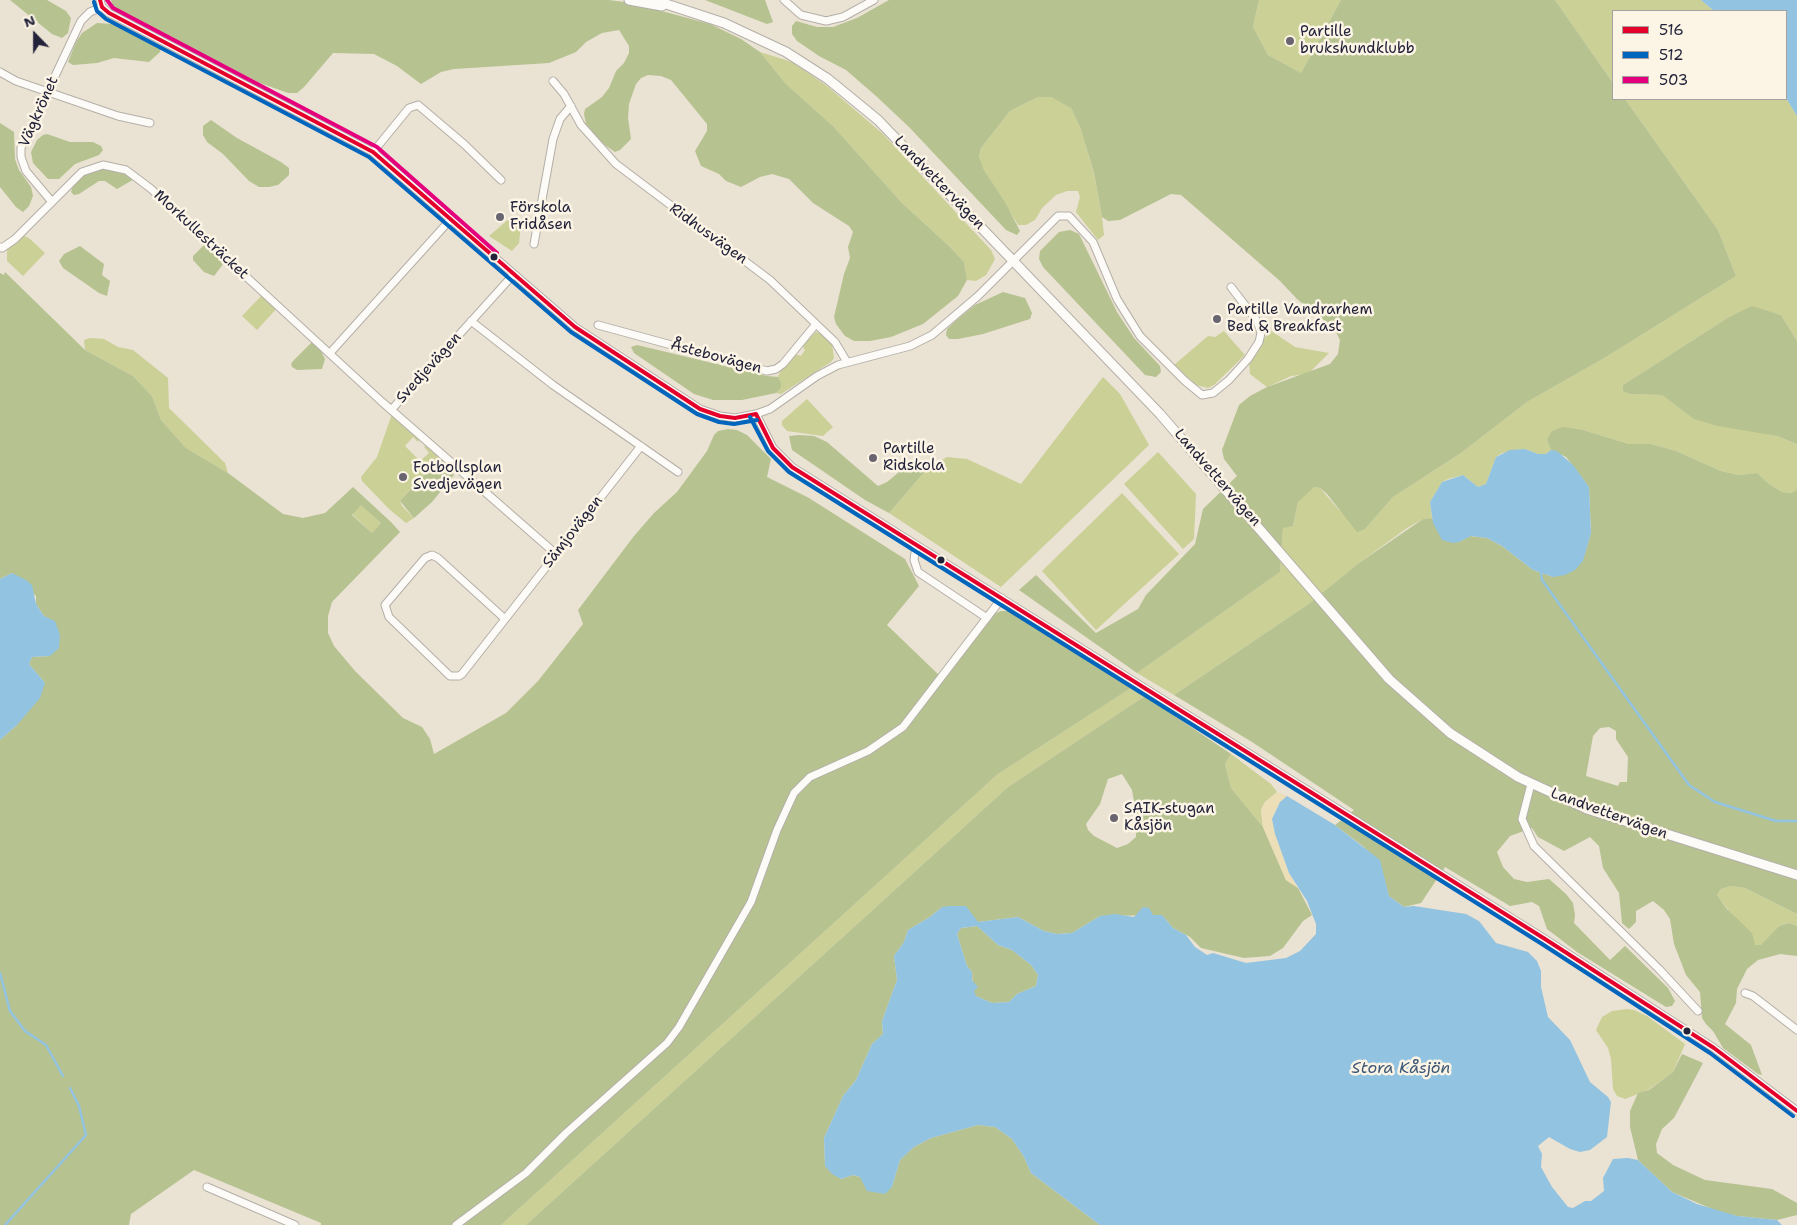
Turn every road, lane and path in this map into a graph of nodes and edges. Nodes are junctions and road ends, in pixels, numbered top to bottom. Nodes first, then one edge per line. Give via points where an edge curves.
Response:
1 (630, 0) edge
2 (654, 0) edge
3 (784, 0) edge
4 (874, 0) edge
5 (101, 3) edge
6 (679, 9) junction
7 (0, 72) edge
8 (553, 81) dead end
9 (49, 91) junction
10 (571, 106) junction
11 (150, 123) dead end
12 (373, 152) junction
13 (501, 180) dead end
14 (52, 202) junction
15 (450, 220) junction
16 (534, 244) dead end
17 (0, 247) edge
18 (1013, 260) junction
19 (513, 275) junction
20 (1231, 287) dead end
21 (471, 321) junction
22 (816, 324) junction
23 (598, 325) dead end
24 (330, 353) junction
25 (846, 362) junction
26 (392, 409) junction
27 (756, 414) junction
28 (641, 446) junction
29 (678, 472) dead end
30 (916, 545) junction
31 (556, 554) junction
32 (1002, 598) junction
33 (987, 618) junction
34 (505, 619) junction
35 (1531, 784) junction
36 (1797, 876) edge
37 (1745, 993) dead end
38 (1698, 1011) dead end
39 (1797, 1030) edge
40 (1797, 1111) edge
41 (207, 1187) dead end
42 (294, 1225) edge
43 (456, 1225) edge

1 - 6 street, Landvettervägen
2 - 6 street, Landvettervägen
3 - 4 street via 801,15 826,21 844,17
5 - 9 street, Vägkrönet via 81,21
5 - 12 street via 109,13
6 - 18 street, Landvettervägen via 750,34 828,79 878,120
7 - 9 street via 16,81
8 - 10 street, Ridhusvägen
9 - 11 street via 118,116
9 - 14 street, Vägkrönet via 24,139 21,157 26,171
10 - 16 street via 560,120 553,140
10 - 22 street, Ridhusvägen via 582,125 621,169 770,280
12 - 13 street via 409,108 418,105
12 - 15 street
14 - 17 street, Morkullesträcket via 15,239
14 - 24 street, Morkullesträcket via 82,172 92,167 112,166 126,170 150,188
15 - 19 street
15 - 24 street
18 - 20 street via 1058,216 1069,216 1094,242 1120,305 1140,336 1185,381 1207,396 1221,387 1248,359 1260,336 1257,321
18 - 25 street via 978,296 932,335 910,346
18 - 35 street, Landvettervägen via 1180,436 1414,704 1467,746
19 - 21 street, Svedjevägen
19 - 27 street via 575,327 700,409 735,418
21 - 26 street, Svedjevägen
21 - 28 street, Svedjevägen via 552,385
22 - 23 street, Åstebovägen via 783,364 767,371
22 - 25 street, Ridhusvägen via 840,348
24 - 26 street, Morkullesträcket
25 - 27 street via 817,376 770,409
26 - 31 street, Svedjevägen
27 - 30 street via 773,448 792,467
28 - 29 street, Svedjevägen
28 - 31 street, Sämjovägen
30 - 32 street
30 - 33 street via 914,560 918,572
31 - 34 street, Sämjovägen
32 - 33 street
32 - 40 street via 1617,986 1719,1052
33 - 43 street via 903,727 868,751 810,778 794,793 751,902 679,1027 667,1042 526,1173
34 - 34 street, Sämjovägen via 432,555 385,605 389,617 453,677 462,674
35 - 36 street, Landvettervägen via 1587,809
35 - 38 street via 1522,818 1534,846
37 - 39 street
41 - 42 street

